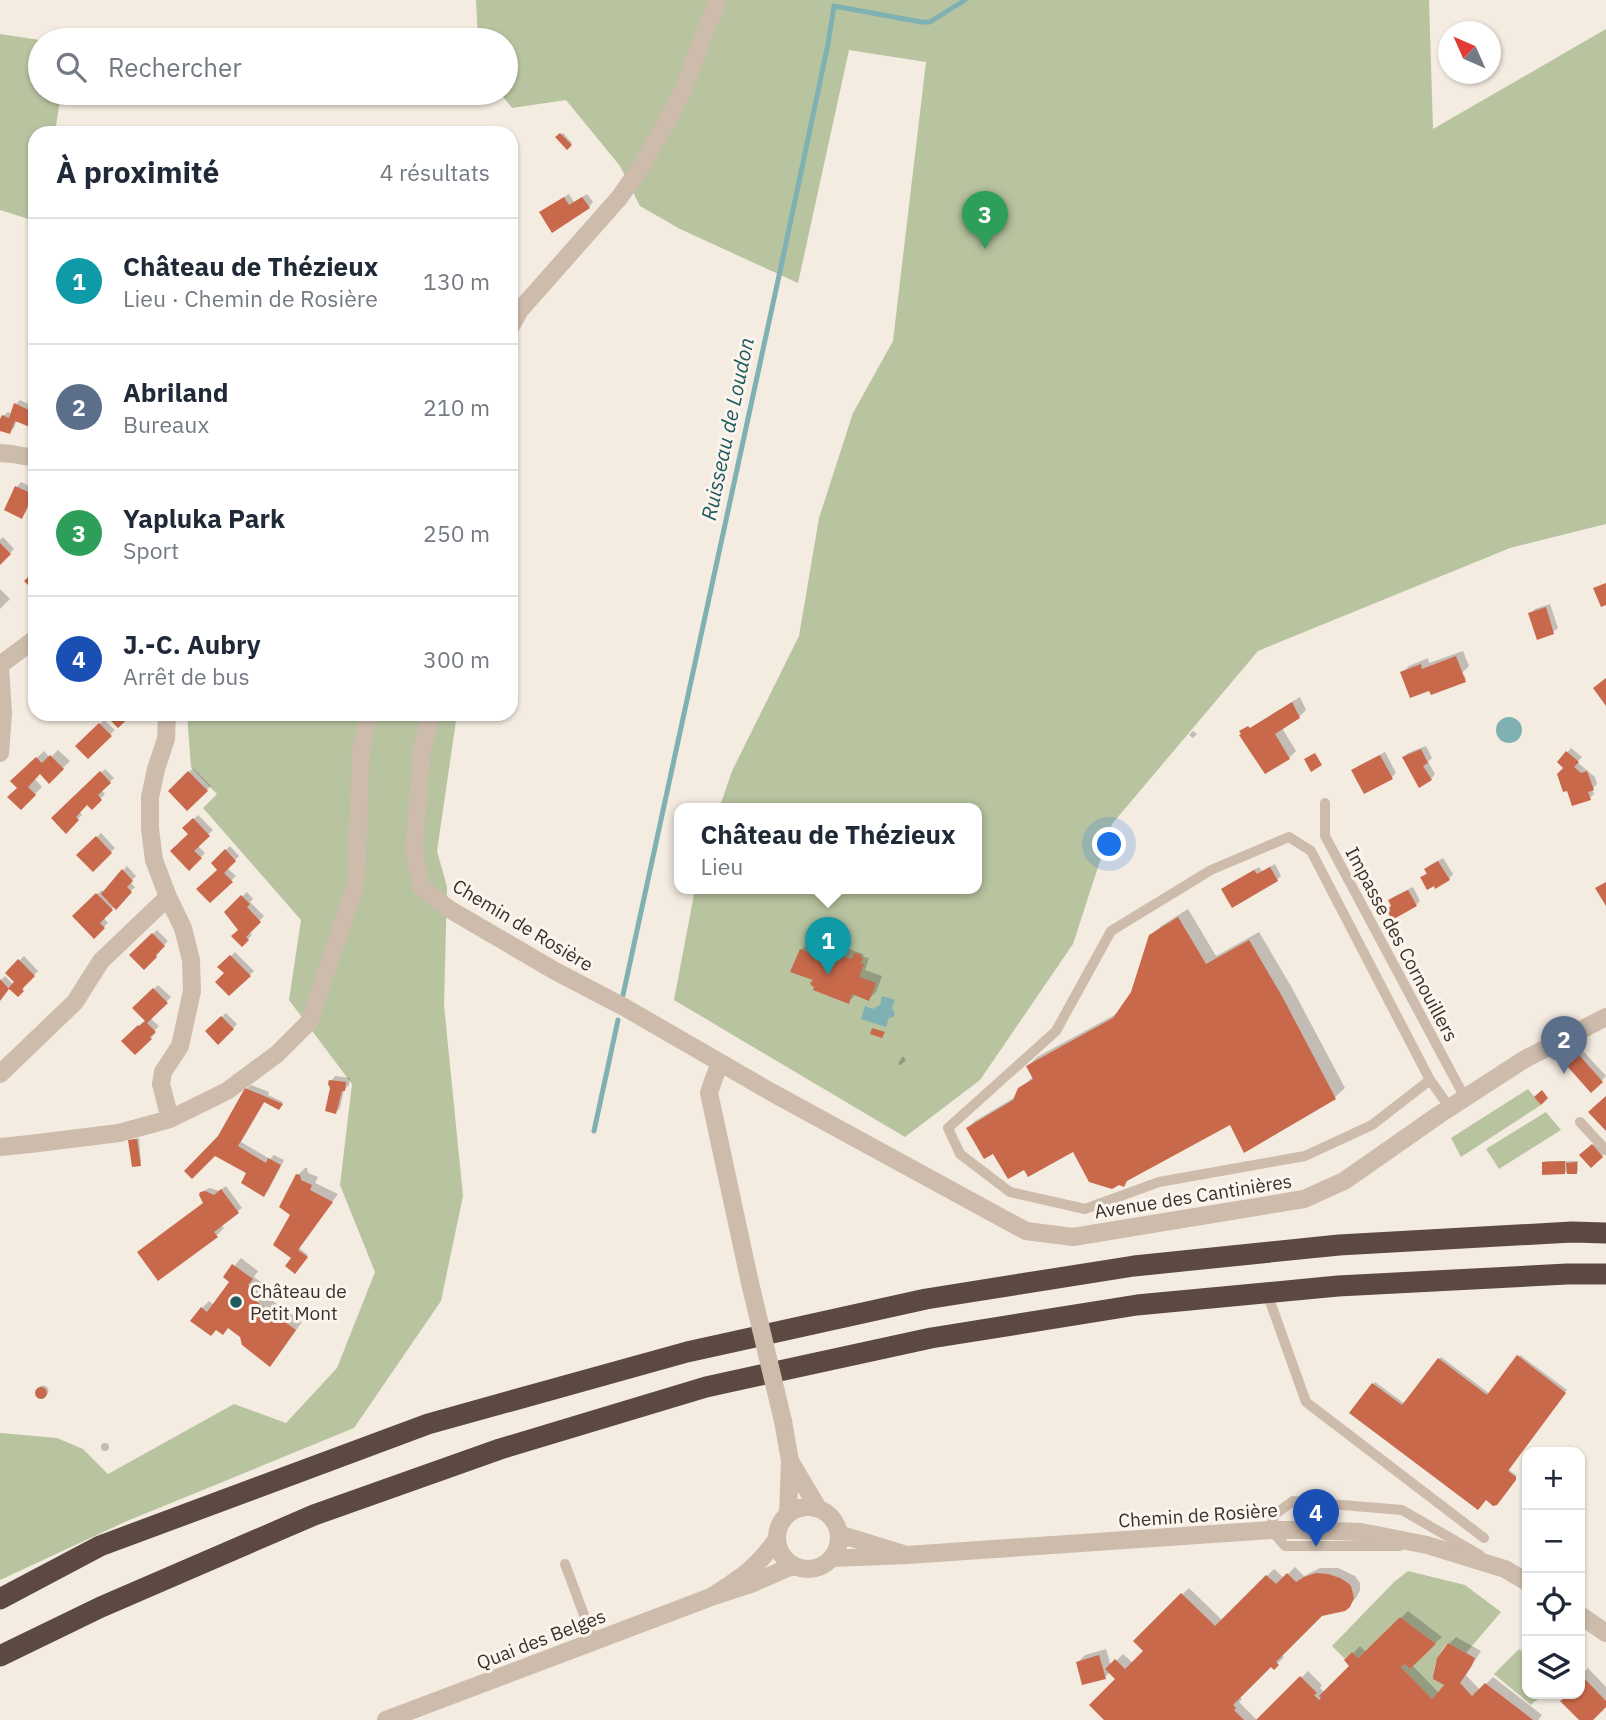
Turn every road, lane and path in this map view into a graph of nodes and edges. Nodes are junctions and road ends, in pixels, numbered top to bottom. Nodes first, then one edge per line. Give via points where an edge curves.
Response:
1 (718, 0) edge
2 (518, 314) edge
3 (0, 453) edge
4 (28, 457) edge
5 (28, 644) edge
6 (0, 665) edge
7 (167, 721) edge
8 (367, 721) edge
9 (429, 721) edge
10 (0, 753) edge
11 (1325, 803) dead end
12 (168, 897) junction
13 (1606, 1017) edge
14 (720, 1063) junction
15 (0, 1074) edge
16 (1430, 1080) junction
17 (771, 1093) joint
18 (1457, 1103) junction
19 (170, 1119) junction
20 (1580, 1122) dead end
21 (0, 1146) edge
22 (1606, 1150) edge
23 (1606, 1233) edge
24 (1606, 1274) edge
25 (1267, 1293) junction
26 (790, 1461) junction
27 (818, 1508) junction
28 (788, 1514) junction
29 (1271, 1530) junction
30 (839, 1534) junction
31 (1484, 1538) dead end
32 (776, 1540) junction
33 (906, 1556) junction
34 (832, 1558) junction
35 (565, 1564) dead end
36 (792, 1566) junction
37 (1504, 1569) junction
38 (1522, 1579) edge
39 (711, 1597) junction
40 (0, 1599) edge
41 (1585, 1618) edge
42 (1606, 1633) edge
43 (594, 1642) junction
44 (0, 1656) edge
45 (386, 1720) edge

1 - 2 street via 679,99 641,167
3 - 4 street
5 - 6 street
6 - 10 street
7 - 12 street via 150,797 150,829 154,860
8 - 19 street via 361,750 356,883 309,1022 277,1054 227,1091
9 - 14 street, Chemin de Rosière via 422,749 414,849 421,887 449,909
11 - 18 lane, Impasse des Cornouillers via 1325,836
12 - 15 street via 101,961 75,1002
12 - 19 street via 183,928 192,991 180,1046 163,1072 161,1084
13 - 18 street, Avenue des Cantinières via 1525,1059
14 - 17 street, Chemin de Rosière
14 - 26 street, bridge via 709,1093
16 - 16 lane via 1372,1125 1305,1156 1159,1182 1085,1209 1010,1192 960,1154 948,1128 1056,1031 1111,931 1211,870 1289,837 1311,851
16 - 18 lane
17 - 18 street, Avenue des Cantinières via 1026,1231 1073,1237 1304,1199 1344,1181
19 - 21 street via 118,1133
20 - 22 lane
23 - 40 highway via 1339,1245 1135,1266 926,1299 687,1352 428,1424 100,1546
24 - 25 highway
25 - 31 lane via 1306,1402
25 - 44 highway via 1137,1305 932,1338 706,1387 500,1449 314,1515
26 - 27 street
26 - 28 street
27 - 28 street
27 - 30 street via 832,1518
28 - 32 street
29 - 33 street, Chemin de Rosière
29 - 37 street, Chemin de Rosière via 1361,1532 1427,1545
29 - 37 lane via 1274,1515 1293,1501 1402,1510
30 - 33 street, Chemin de Rosière
30 - 34 street
32 - 36 street
32 - 39 street, Quai des Belges via 764,1558
33 - 34 street, Chemin de Rosière
34 - 36 street via 809,1570
35 - 43 lane
36 - 39 street, Quai des Belges
37 - 38 street, Chemin de Rosière
39 - 43 street, Quai des Belges
41 - 42 street
43 - 45 street, Quai des Belges

